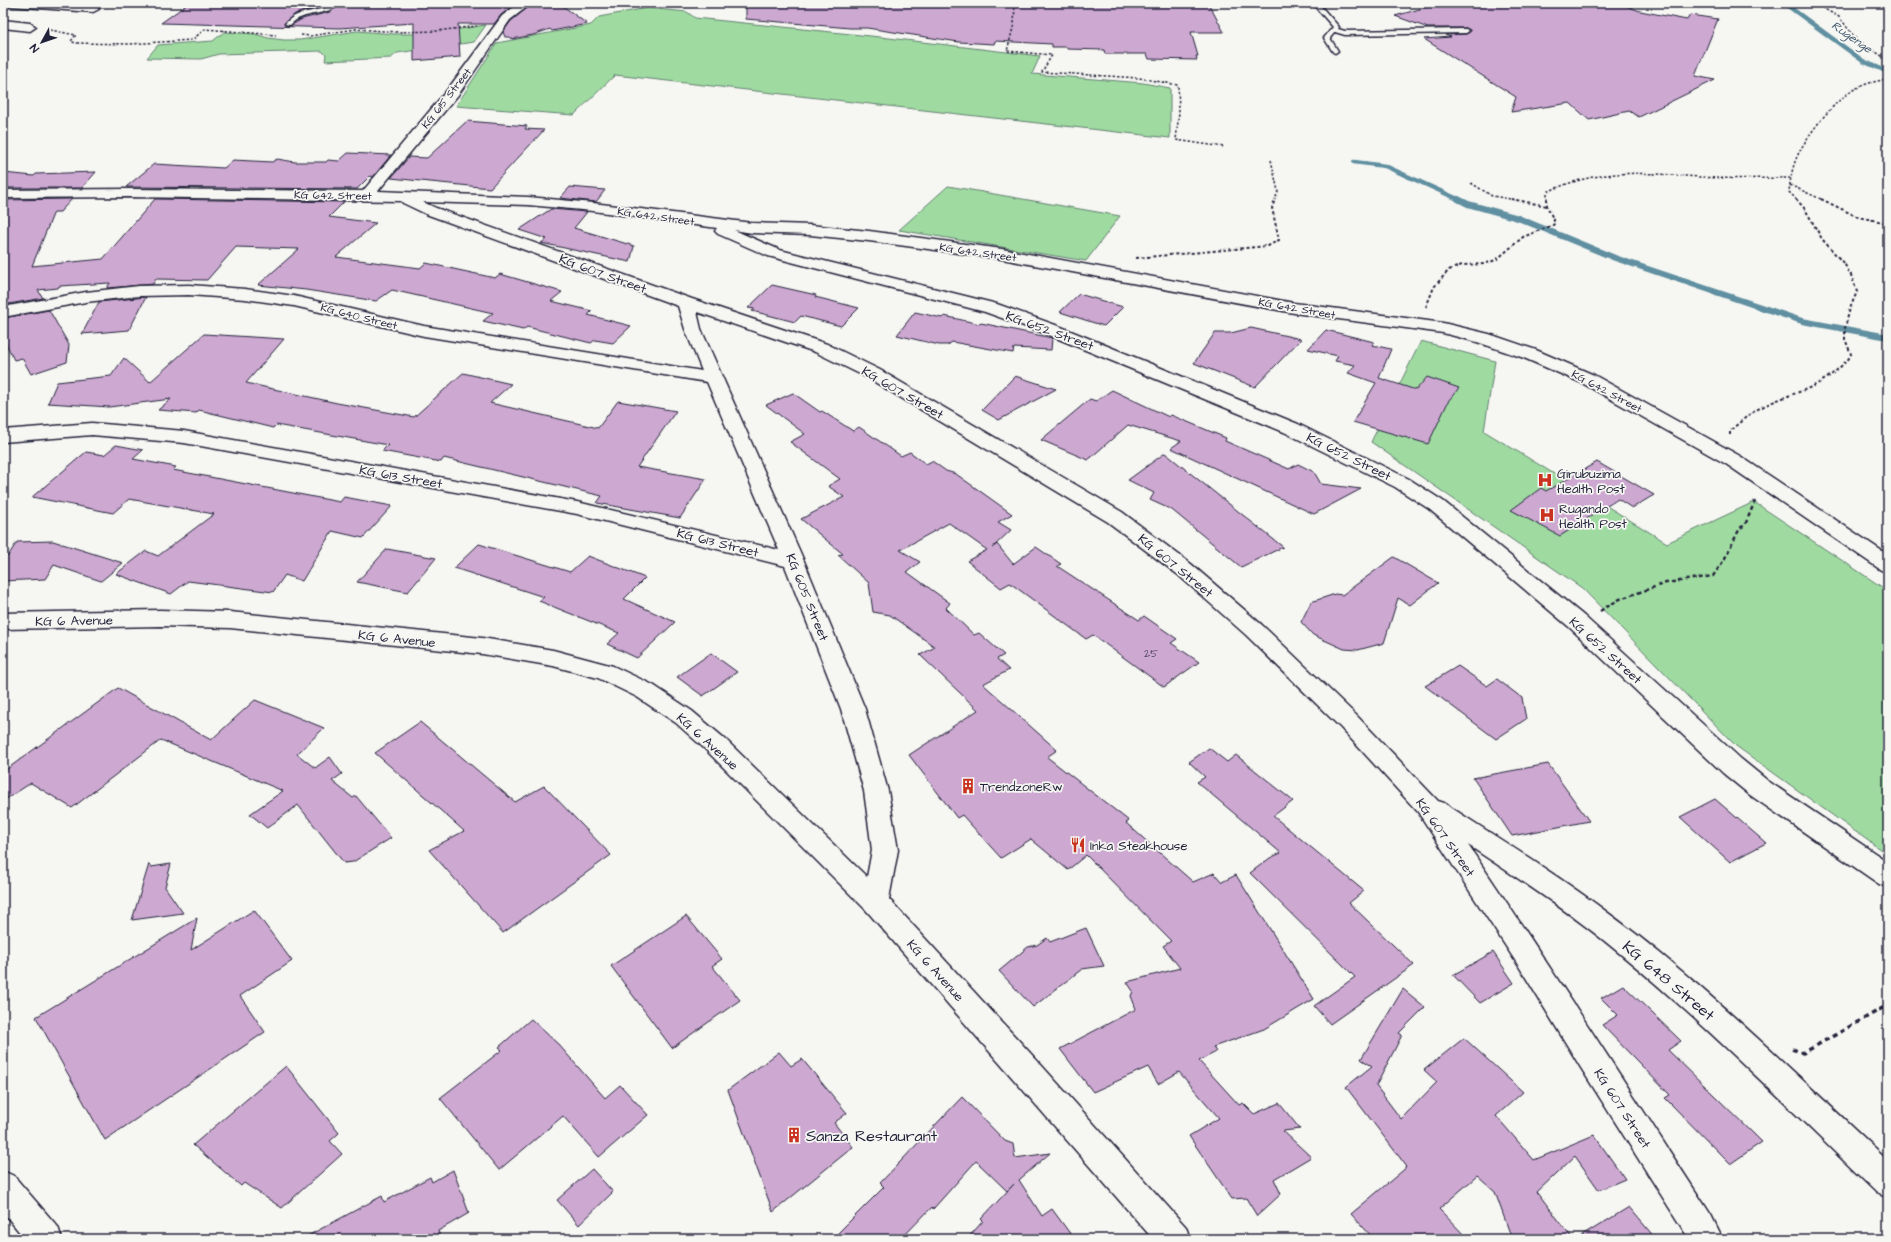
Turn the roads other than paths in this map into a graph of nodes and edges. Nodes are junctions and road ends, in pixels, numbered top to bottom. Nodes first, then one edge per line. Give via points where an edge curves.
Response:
1 (10, 3) edge
2 (338, 3) edge
3 (526, 3) edge
4 (1314, 3) edge
5 (20, 4) edge
6 (92, 9) dead end
7 (3, 13) edge
8 (3, 24) edge
9 (288, 24) dead end
10 (30, 27) road end
11 (1334, 30) junction
12 (1466, 31) dead end
13 (1335, 51) dead end
14 (3, 194) edge
15 (367, 195) junction
16 (402, 197) junction
17 (705, 223) junction
18 (686, 303) junction
19 (3, 312) edge
20 (714, 378) junction
21 (3, 436) edge
22 (794, 561) junction
23 (1888, 565) edge
24 (3, 621) edge
25 (1427, 805) junction
26 (1888, 876) edge
27 (875, 902) junction
28 (1888, 1182) edge
29 (3, 1187) edge
30 (46, 1239) edge
31 (1174, 1239) edge
32 (1707, 1239) edge

1 - 5 street
2 - 9 lane via 333,8 302,14
3 - 15 street, KG 615 Street via 503,21 453,92
4 - 11 lane via 1334,23
5 - 6 street
5 - 7 street
8 - 10 street
11 - 12 lane via 1345,34
11 - 13 lane via 1327,38
14 - 15 street, KG 642 Street
15 - 16 street, KG 642 Street
16 - 17 street, KG 642 Street via 528,201 593,207
16 - 18 street, KG 607 Street via 438,214
17 - 23 street, KG 642 Street via 869,236 1002,254 1294,308 1443,328 1483,338 1530,354 1588,379 1732,460
17 - 26 street, KG 652 Street via 798,260 1005,313 1113,354 1291,428 1402,483 1436,505 1576,621 1758,788
18 - 20 street, KG 605 Street via 693,329
18 - 25 street, KG 607 Street via 821,348 874,374 1115,517 1184,569 1254,630 1349,722
19 - 20 street, KG 640 Street via 86,297 139,291 189,290 245,294 294,301 424,331
20 - 22 street, KG 605 Street
21 - 22 street, KG 613 Street via 92,429 184,437 478,488 576,508
22 - 27 street, KG 605 Street via 853,709 876,791 885,850
24 - 27 street, KG 6 Avenue via 160,618 230,620 482,646 553,658 605,672 645,691 684,717 715,744
25 - 28 street, KG 648 Street via 1549,885 1627,943 1721,1024
25 - 32 street, KG 607 Street via 1530,959
27 - 31 street, KG 6 Avenue
29 - 30 street

